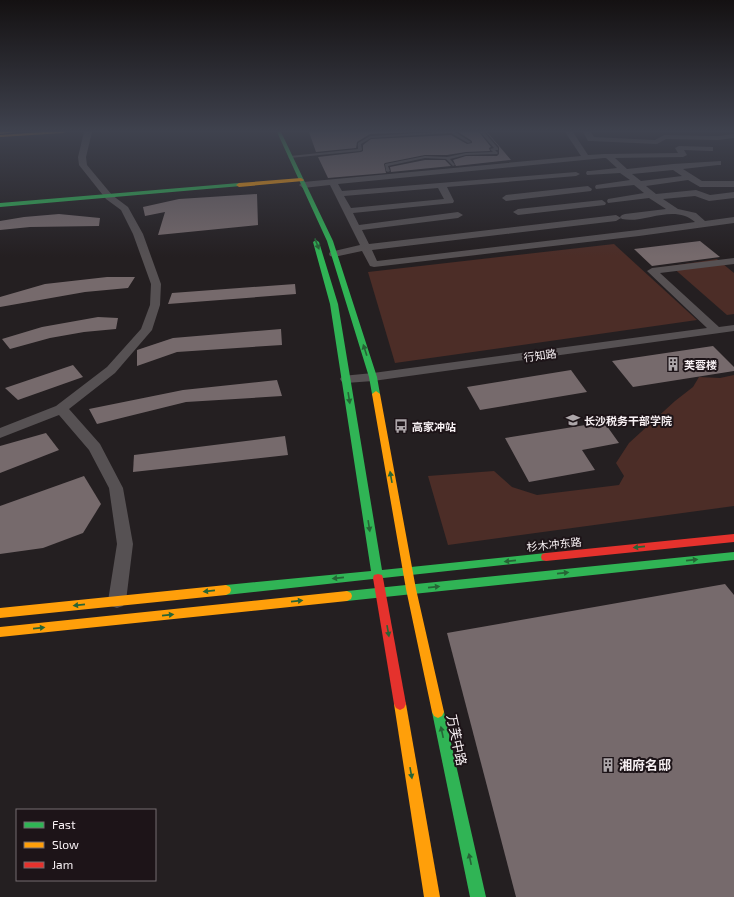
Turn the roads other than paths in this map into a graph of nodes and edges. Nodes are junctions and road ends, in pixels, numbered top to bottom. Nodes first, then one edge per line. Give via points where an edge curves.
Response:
1 (91, 174) edge
2 (298, 174) edge
3 (403, 174) edge
4 (458, 174) edge
5 (576, 174) dead end
6 (626, 174) edge
7 (685, 174) edge
8 (690, 177) junction
9 (492, 180) junction
10 (333, 182) junction
11 (302, 183) junction
12 (464, 183) junction
13 (637, 183) junction
14 (734, 184) edge
15 (441, 185) junction
16 (599, 187) dead end
17 (588, 189) dead end
18 (339, 194) junction
19 (734, 195) edge
20 (652, 196) junction
21 (109, 197) junction
22 (506, 198) junction
23 (450, 201) junction
24 (0, 205) edge
25 (348, 211) junction
26 (675, 211) junction
27 (518, 212) junction
28 (734, 220) edge
29 (702, 223) junction
30 (464, 225) junction
31 (546, 226) junction
32 (529, 227) junction
33 (356, 228) junction
34 (311, 231) dead end
35 (444, 238) junction
36 (561, 242) junction
37 (366, 247) junction
38 (334, 254) junction
39 (456, 255) junction
40 (734, 261) edge
41 (734, 328) edge
42 (717, 331) junction
43 (374, 377) junction
44 (346, 379) junction
45 (61, 410) junction
46 (0, 433) edge
47 (734, 538) edge
48 (734, 556) edge
49 (408, 571) junction
50 (377, 574) junction
51 (411, 589) junction
52 (381, 593) junction
53 (117, 601) junction
54 (0, 613) edge
55 (0, 632) edge
56 (432, 897) edge
57 (478, 897) edge

1 - 21 street
2 - 11 main road, 万芙中路
3 - 10 street
4 - 12 street
5 - 9 street
6 - 13 street
7 - 8 street
8 - 13 street
8 - 14 street via 700,184
9 - 12 street
9 - 22 street
10 - 11 street
10 - 18 street
11 - 21 main road via 288,181
11 - 38 main road, 万芙中路
12 - 15 street
13 - 16 street
13 - 20 street
15 - 18 street
15 - 23 street
17 - 22 street
18 - 25 street
19 - 20 street via 709,198 696,192
20 - 26 street
20 - 27 street
21 - 24 main road
21 - 45 street via 125,209 138,234 156,284 155,305 146,330 111,370
22 - 27 street
23 - 25 street
23 - 30 street
25 - 33 street
26 - 29 street via 693,215
26 - 31 street
27 - 32 street
28 - 29 street
29 - 36 street via 638,234
30 - 32 street
30 - 33 street
30 - 35 street
31 - 32 street
31 - 36 street
33 - 37 street
34 -> 44 main road via 318,245 334,304
35 - 37 street
35 - 39 street
36 - 39 street
37 - 38 street
37 - 39 street via 374,264
43 -> 38 main road, 万芙中路
40 - 42 street via 652,271
41 - 42 street, 行知路
42 - 43 street, 行知路
43 - 44 street, 行知路
49 -> 43 main road, 万芙中路
44 -> 50 main road
45 - 46 street
45 - 53 street via 95,447 116,488 125,544
47 -> 49 main road, 杉木冲东路
51 -> 48 main road
49 - 50 main road, 杉木冲东路
49 - 51 main road, 万芙中路
50 - 52 main road
50 -> 53 main road, 杉木冲东路
51 - 52 main road
57 -> 51 main road, 万芙中路
55 -> 52 main road
52 -> 56 main road
53 -> 54 main road, 杉木冲东路

